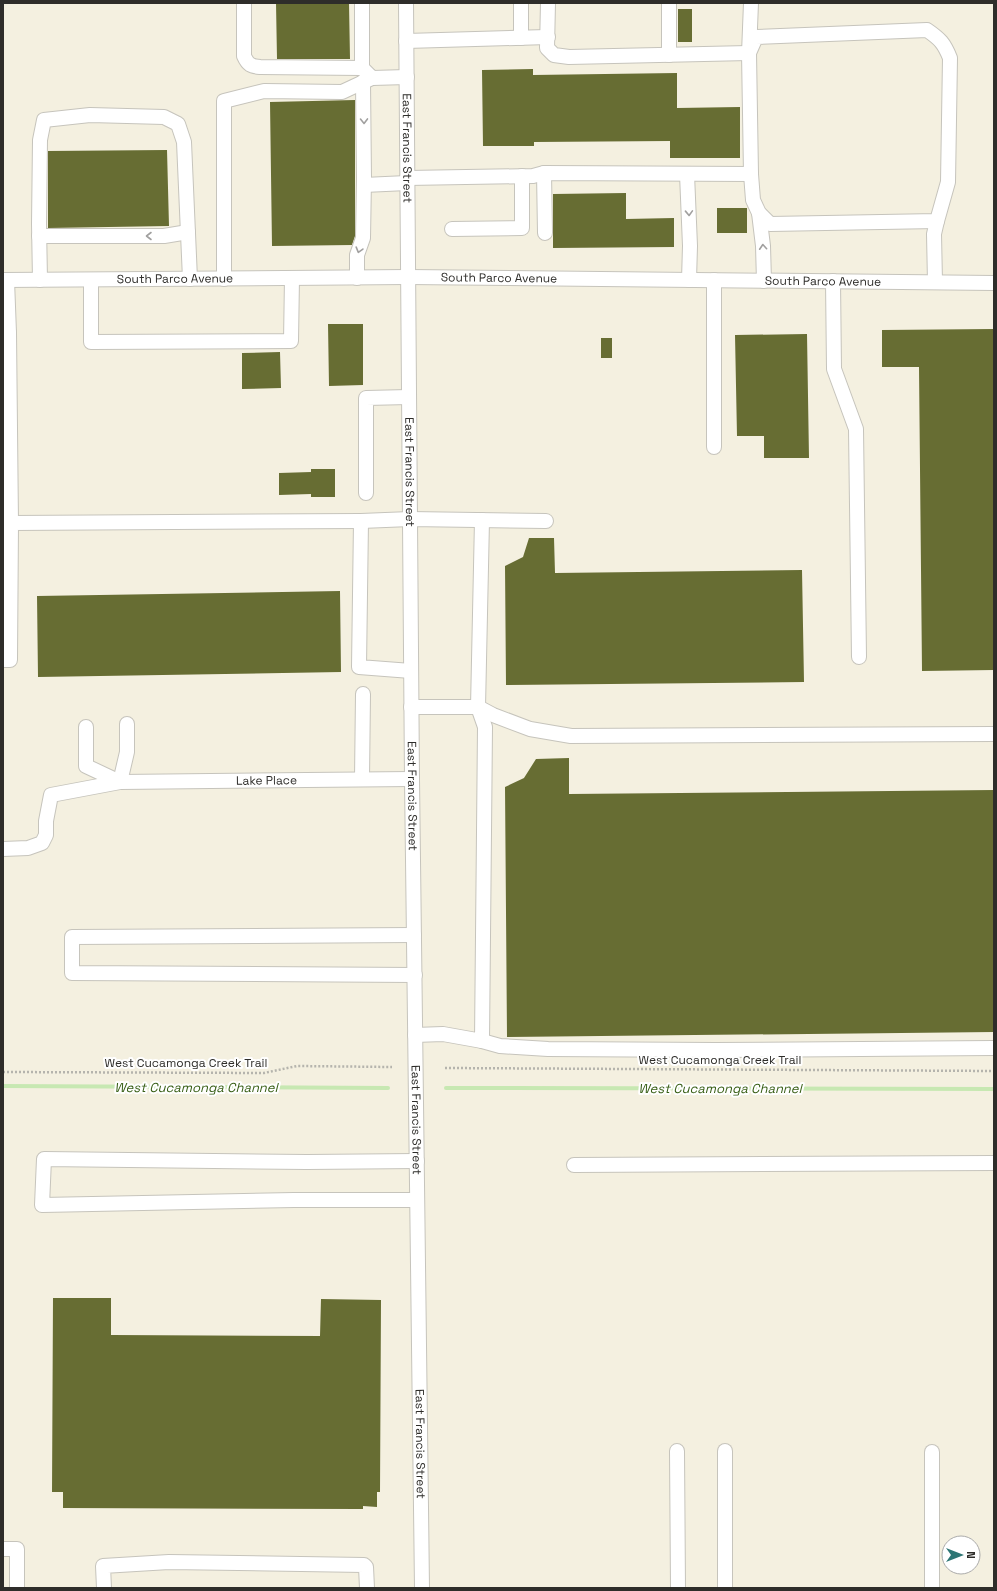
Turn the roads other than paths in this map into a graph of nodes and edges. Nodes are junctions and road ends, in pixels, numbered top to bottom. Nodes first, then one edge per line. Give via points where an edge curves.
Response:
1 (244, 3) edge
2 (362, 3) edge
3 (406, 3) edge
4 (521, 3) edge
5 (548, 3) edge
6 (668, 3) edge
7 (751, 3) edge
8 (548, 37) junction
9 (521, 38) junction
10 (406, 41) junction
11 (749, 53) junction
12 (669, 55) junction
13 (366, 76) junction
14 (407, 77) junction
15 (544, 173) junction
16 (687, 174) junction
17 (751, 174) junction
18 (522, 176) junction
19 (407, 181) junction
20 (364, 185) junction
21 (759, 213) junction
22 (937, 221) junction
23 (452, 229) dead end
24 (188, 232) junction
25 (545, 233) dead end
26 (39, 236) junction
27 (408, 277) junction
28 (292, 278) junction
29 (357, 278) junction
30 (190, 279) junction
31 (224, 279) junction
32 (5, 280) edge
33 (40, 280) junction
34 (90, 280) junction
35 (689, 280) junction
36 (714, 280) junction
37 (764, 281) junction
38 (833, 281) junction
39 (935, 282) junction
40 (994, 283) edge
41 (6, 334) edge
42 (409, 397) junction
43 (714, 447) dead end
44 (366, 493) dead end
45 (410, 519) junction
46 (482, 520) junction
47 (361, 521) junction
48 (546, 521) dead end
49 (11, 523) junction
50 (860, 657) dead end
51 (3, 660) edge
52 (411, 670) junction
53 (363, 694) dead end
54 (411, 707) junction
55 (478, 707) junction
56 (127, 724) dead end
57 (86, 727) dead end
58 (994, 734) edge
59 (412, 779) junction
60 (362, 780) junction
61 (120, 782) junction
62 (3, 849) edge
63 (414, 936) junction
64 (414, 975) junction
65 (415, 1035) junction
66 (482, 1041) junction
67 (994, 1048) edge
68 (417, 1161) junction
69 (994, 1163) edge
70 (574, 1164) dead end
71 (417, 1200) junction
72 (677, 1451) dead end
73 (725, 1451) dead end
74 (932, 1452) dead end
75 (3, 1549) edge
76 (17, 1588) edge
77 (104, 1588) edge
78 (367, 1588) edge
79 (422, 1588) edge
80 (678, 1588) edge
81 (725, 1588) edge
82 (932, 1588) edge

1 - 13 street via 244,56 251,66
2 - 13 street
3 - 10 street, East Francis Street
4 - 9 street
5 - 8 street
6 - 12 street
7 - 11 street
8 - 9 street
8 - 12 street via 547,48 554,55
9 - 10 street
10 - 14 street, East Francis Street
11 - 12 street
11 - 17 street
11 - 22 street via 756,37 927,30 937,37 944,44 950,58 948,182
13 - 14 street
13 -> 20 street
13 - 31 street via 342,92 264,91 224,101
14 - 19 street, East Francis Street
15 - 16 street
15 - 18 street
15 - 25 street
16 - 17 street
16 -> 35 street
17 - 21 street via 753,200
18 - 19 street
18 - 23 street via 522,228
19 - 20 street
19 - 27 street, East Francis Street
20 -> 29 street via 363,238 357,255
21 - 22 street via 770,224
37 -> 21 street
22 - 39 street via 934,234
24 -> 26 street via 164,236
24 - 26 street via 184,142 178,124 164,117 90,115 44,120 40,140
24 - 30 street
26 - 33 street
27 - 29 street, South Parco Avenue
27 - 35 street, South Parco Avenue
27 - 42 street, East Francis Street
28 - 29 street, South Parco Avenue
28 - 31 street, South Parco Avenue
28 - 34 street via 291,341 91,342
30 - 31 street, South Parco Avenue
30 - 34 street, South Parco Avenue
32 - 33 street, South Parco Avenue
32 - 41 street
33 - 34 street, South Parco Avenue
35 - 36 street, South Parco Avenue
36 - 37 street, South Parco Avenue
36 - 43 street
37 - 38 street, South Parco Avenue
38 - 39 street, South Parco Avenue
38 - 50 street via 834,370 856,430
39 - 40 street, South Parco Avenue
41 - 49 street
42 - 44 street via 366,398
42 - 45 street, East Francis Street
45 - 46 street
45 - 47 street
45 - 52 street, East Francis Street
46 - 48 street
46 - 55 street
47 - 49 street
47 - 52 street via 359,666
49 - 51 street via 10,660
52 - 54 street, East Francis Street
53 - 60 street
54 - 55 street
54 - 59 street, East Francis Street
55 - 58 street via 530,729 571,736
55 - 66 street via 485,727
56 - 61 street via 127,752
57 - 61 street via 86,766
59 - 60 street, Lake Place
59 - 63 street, East Francis Street
60 - 61 street, Lake Place
61 - 62 street, Lake Place via 51,795 46,835 42,843 28,848
63 - 64 street, East Francis Street
63 - 64 street via 72,937 72,973
64 - 65 street, East Francis Street
65 - 66 street via 443,1034
65 - 68 street, East Francis Street
66 - 67 street via 500,1046 548,1049
68 - 71 street, East Francis Street
68 - 71 street via 44,1159 42,1205
69 - 70 street
71 - 79 street, East Francis Street
72 - 80 street
73 - 81 street
74 - 82 street
75 - 76 street via 17,1549
77 - 78 street via 103,1566 169,1562 364,1565

